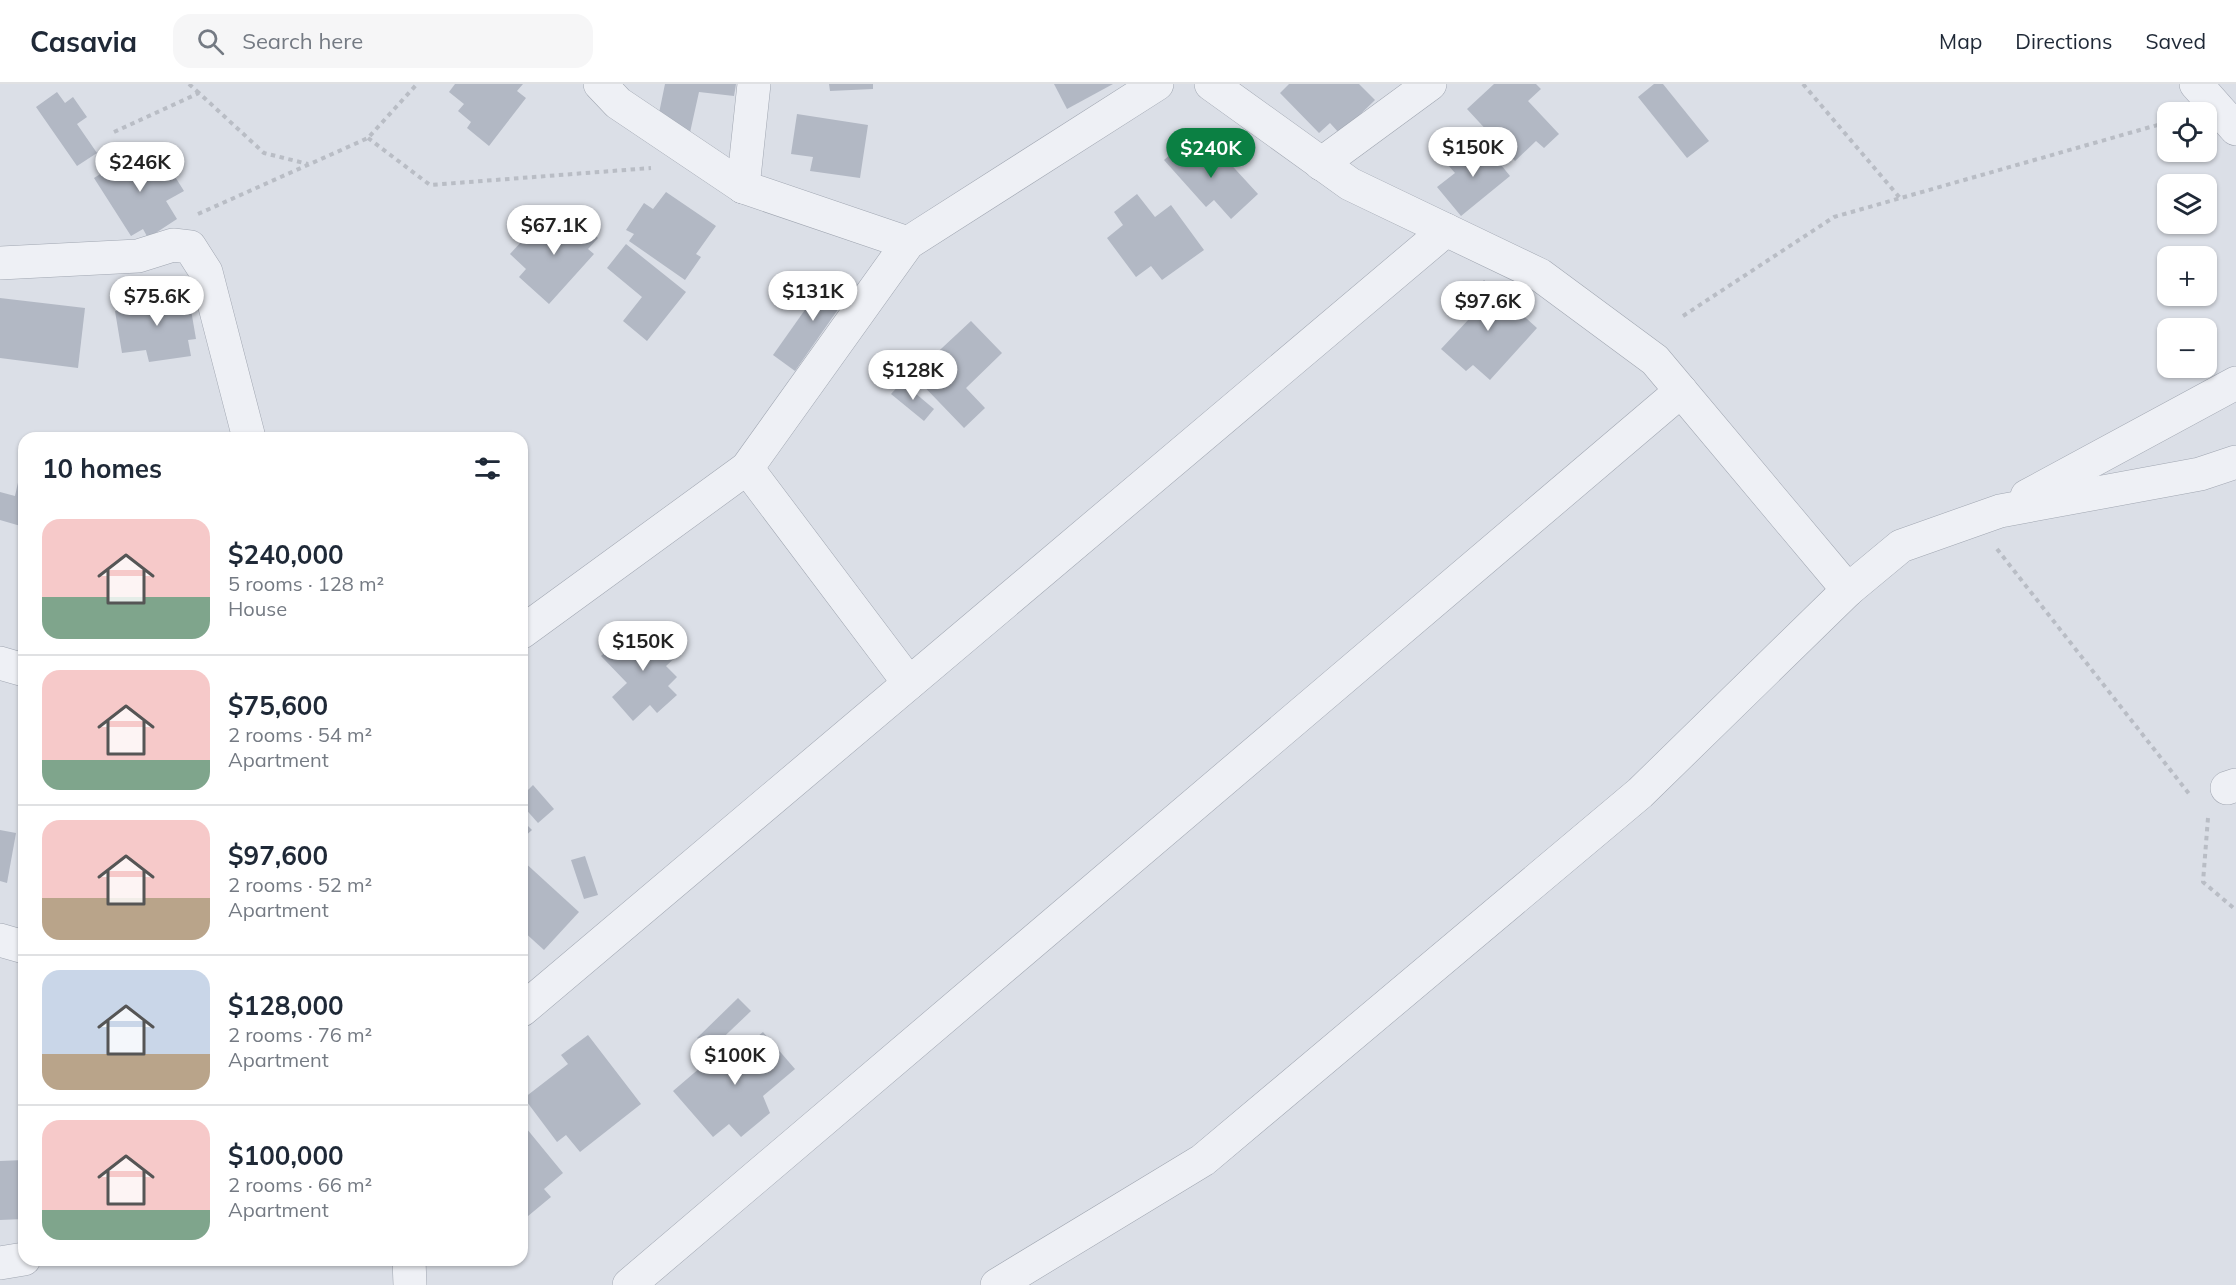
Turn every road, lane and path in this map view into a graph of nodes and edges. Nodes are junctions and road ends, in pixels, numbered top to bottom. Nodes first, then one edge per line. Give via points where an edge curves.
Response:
1 (189, 84) edge
2 (417, 84) edge
3 (600, 84) edge
4 (754, 84) edge
5 (1157, 84) edge
6 (1211, 84) edge
7 (1430, 84) edge
8 (1803, 84) edge
9 (2196, 84) edge
10 (199, 93) junction
11 (2157, 125) edge
12 (2236, 129) edge
13 (114, 132) dead end
14 (368, 138) junction
15 (686, 148) junction
16 (308, 164) junction
17 (1321, 164) junction
18 (743, 186) junction
19 (1900, 198) junction
20 (1446, 230) junction
21 (909, 243) junction
22 (173, 245) junction
23 (0, 262) edge
24 (1683, 316) dead end
25 (2236, 383) edge
26 (1681, 391) junction
27 (247, 432) edge
28 (2236, 462) edge
29 (747, 468) junction
30 (1987, 515) junction
31 (1848, 590) junction
32 (528, 628) edge
33 (0, 663) edge
34 (18, 668) edge
35 (909, 683) junction
36 (2194, 800) dead end
37 (2202, 810) dead end
38 (2236, 910) edge
39 (0, 940) edge
40 (18, 945) edge
41 (528, 1006) edge
42 (18, 1260) edge
43 (0, 1263) edge
44 (409, 1266) edge
45 (410, 1285) edge
46 (629, 1285) edge
47 (997, 1285) edge

1 - 10 path
2 - 14 path
3 - 15 street via 618,103
4 - 18 street
5 - 21 street
6 - 17 street
7 - 17 street
8 - 19 path
9 - 12 street
10 - 13 path
10 - 16 path via 264,153
11 - 19 path
14 - 15 path via 430,185 649,169
14 - 16 path
15 - 18 street
16 - 22 path via 201,210
17 - 20 street via 1350,184
18 - 21 street
19 - 24 path via 1834,217
20 - 26 street via 1540,275 1655,360
20 - 35 street
21 - 29 street
22 - 23 street via 138,256
22 - 27 street via 190,248 206,272
25 - 30 street
26 - 31 street
26 - 46 street
28 - 30 street via 2200,474
29 - 32 street
29 - 35 street
30 - 31 street via 1901,546
30 - 36 path
31 - 47 street via 1640,793 1203,1160
33 - 34 street
35 - 41 street
37 - 38 path via 2209,819 2203,882
39 - 40 street
42 - 43 street
44 - 45 street

